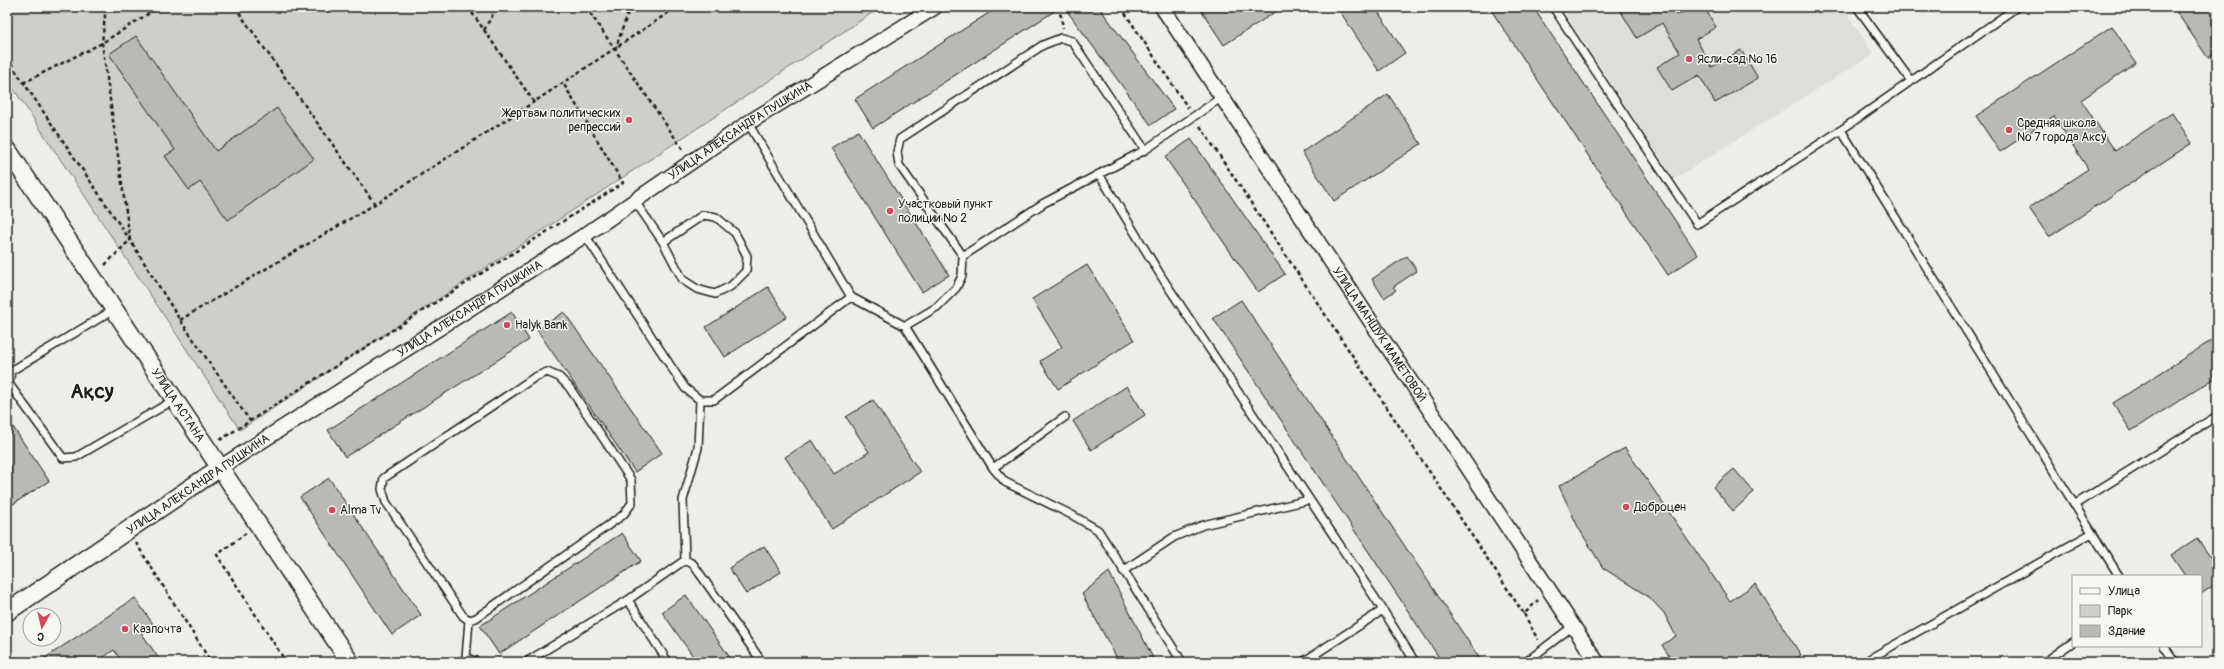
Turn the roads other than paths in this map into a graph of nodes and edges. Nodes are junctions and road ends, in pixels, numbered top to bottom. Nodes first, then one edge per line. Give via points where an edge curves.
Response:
1 (935, 7) edge
2 (1162, 7) edge
3 (1553, 7) edge
4 (1857, 7) edge
5 (2017, 7) edge
6 (1912, 80) junction
7 (1222, 97) junction
8 (748, 123) junction
9 (1841, 130) junction
10 (7, 149) edge
11 (1145, 150) junction
12 (1099, 174) junction
13 (634, 200) junction
14 (584, 235) junction
15 (663, 242) junction
16 (963, 256) junction
17 (852, 297) junction
18 (115, 309) junction
19 (905, 326) junction
20 (175, 399) junction
21 (700, 400) junction
22 (2217, 416) edge
23 (1065, 417) dead end
24 (221, 467) junction
25 (993, 468) junction
26 (1309, 500) junction
27 (2074, 505) junction
28 (2092, 533) junction
29 (685, 560) junction
30 (1123, 571) junction
31 (2118, 575) edge
32 (628, 600) junction
33 (1382, 610) junction
34 (7, 612) edge
35 (469, 620) junction
36 (1574, 626) junction
37 (2072, 643) edge
38 (2165, 647) edge
39 (466, 658) junction
40 (350, 662) edge
41 (459, 662) edge
42 (478, 662) edge
43 (526, 662) edge
44 (668, 662) edge
45 (762, 662) edge
46 (1182, 662) edge
47 (1303, 662) edge
48 (1415, 662) edge
49 (1526, 662) edge
50 (1597, 662) edge
51 (1864, 662) edge
52 (2045, 662) edge
53 (2175, 662) edge

1 - 8 street, УЛИЦА АЛЕКСАНДРА ПУШКИНА
2 - 7 street, УЛИЦА МАНШУК МАМЕТОВОЙ
3 - 9 lane via 1697,224
4 - 6 lane
5 - 6 lane
6 - 9 lane
7 - 11 lane
7 - 36 street, УЛИЦА МАНШУК МАМЕТОВОЙ
8 - 13 street, УЛИЦА АЛЕКСАНДРА ПУШКИНА
8 - 17 lane
9 - 27 lane
10 - 18 street, УЛИЦА АСТАНА
11 - 12 lane
11 - 16 lane via 1072,41 1061,38 1043,45 900,139 897,152 899,165
12 - 16 lane via 1044,203
12 - 26 lane via 1163,279
13 - 14 street, УЛИЦА АЛЕКСАНДРА ПУШКИНА
13 - 15 lane
14 - 21 lane via 685,388
14 - 24 street, УЛИЦА АЛЕКСАНДРА ПУШКИНА
15 - 15 lane via 683,280 697,289 715,294 731,286 746,271 747,256 735,233 716,217 703,215
16 - 19 lane via 962,276 956,288 937,307
17 - 19 lane
17 - 21 lane via 714,400
18 - 20 street, УЛИЦА АСТАНА
18 - 20 lane via 11,371 9,384 63,458 76,457
19 - 25 lane
20 - 24 street, УЛИЦА АСТАНА
21 - 29 lane via 698,448 683,500
22 - 27 lane
23 - 25 lane
24 - 34 street, УЛИЦА АЛЕКСАНДРА ПУШКИНА
24 - 40 street, УЛИЦА АСТАНА
25 - 30 lane via 1005,482 1098,530
26 - 30 lane via 1203,525 1174,537
26 - 33 lane
27 - 28 lane
28 - 31 lane
28 - 51 lane
29 - 32 lane
29 - 45 lane via 693,564
30 - 46 lane
32 - 43 lane
32 - 44 lane
33 - 47 lane
33 - 48 lane
35 - 35 lane via 463,616 386,502 382,489 384,478 535,376 547,372 559,377 569,387 631,480 632,503 624,515 476,618
35 - 39 lane
36 - 49 lane
36 - 50 street, УЛИЦА МАНШУК МАМЕТОВОЙ
37 - 52 lane
38 - 53 lane
39 - 41 lane
39 - 42 lane

